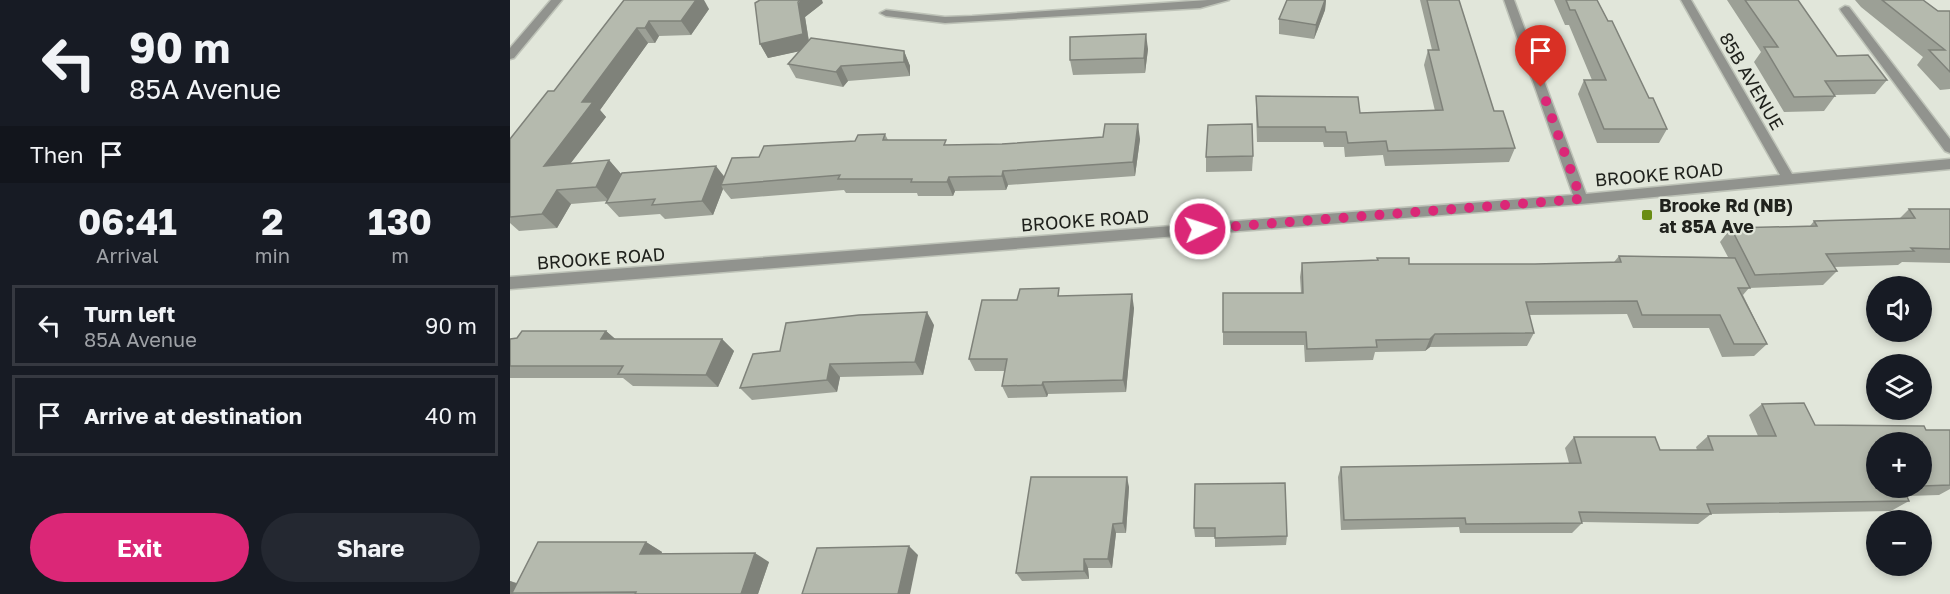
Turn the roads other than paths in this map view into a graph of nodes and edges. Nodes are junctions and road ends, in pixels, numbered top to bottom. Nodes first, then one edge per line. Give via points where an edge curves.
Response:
1 (557, 0) edge
2 (1224, 0) edge
3 (1509, 0) edge
4 (1686, 0) edge
5 (1845, 9) dead end
6 (886, 13) dead end
7 (510, 55) edge
8 (1950, 148) edge
9 (1950, 164) edge
10 (1789, 180) junction
11 (1581, 199) junction
12 (510, 283) edge

1 - 7 street
2 - 6 street via 1200,5 972,19
3 - 11 street
4 - 10 street, 85B AVENUE
5 - 8 street
9 - 10 street, BROOKE ROAD
10 - 11 street, BROOKE ROAD
11 - 12 street, BROOKE ROAD

